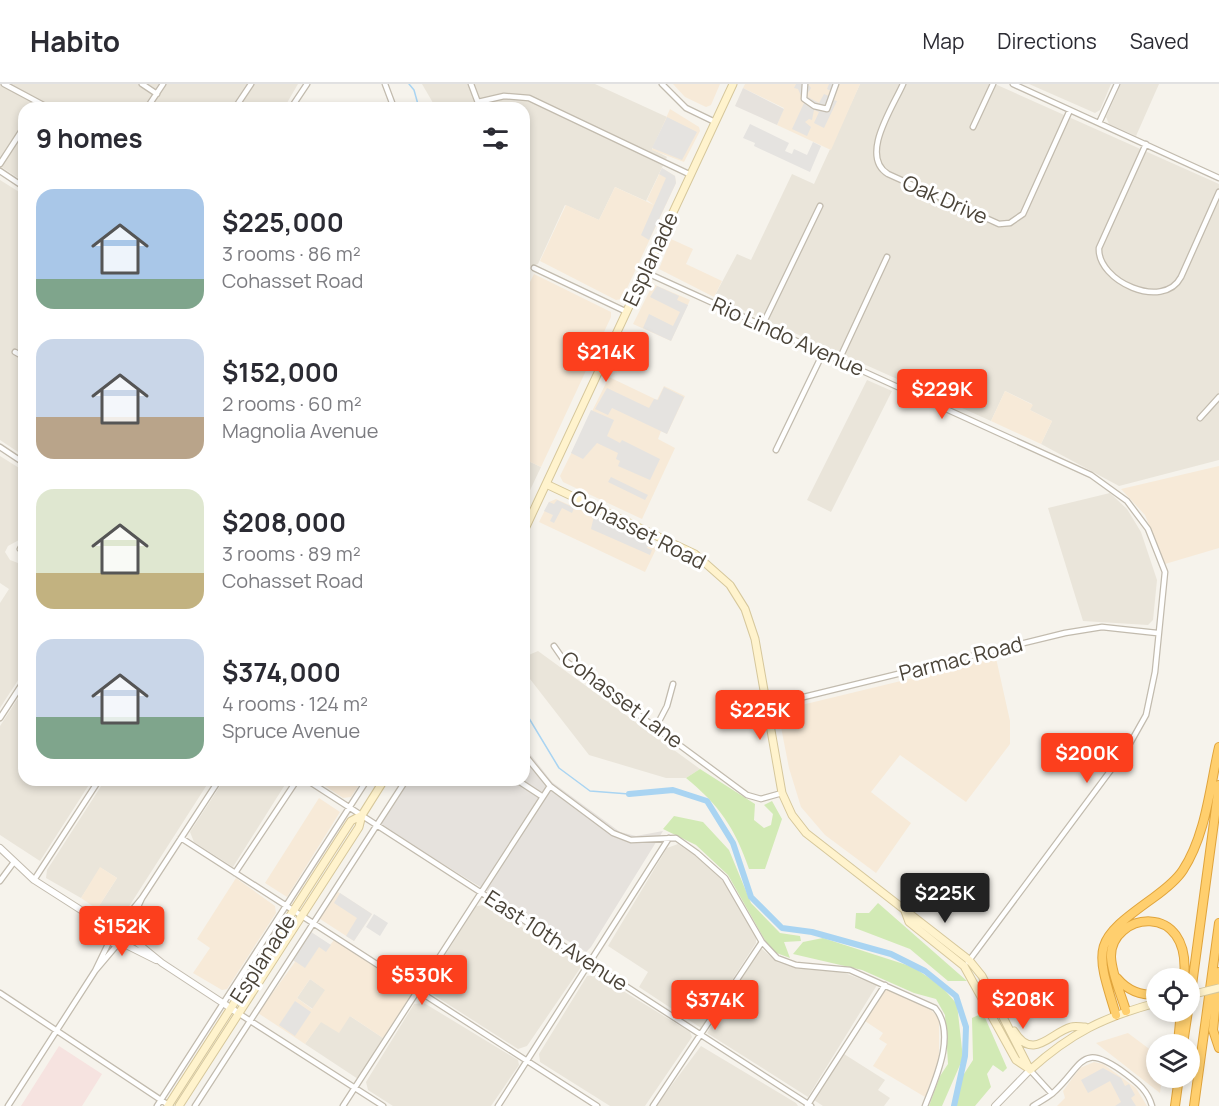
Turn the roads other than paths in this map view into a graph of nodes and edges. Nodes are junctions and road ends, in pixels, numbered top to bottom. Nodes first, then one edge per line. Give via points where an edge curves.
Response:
1 (4, 84) edge
2 (142, 84) edge
3 (164, 84) edge
4 (251, 84) edge
5 (307, 84) edge
6 (385, 84) edge
7 (471, 84) edge
8 (662, 84) edge
9 (733, 84) edge
10 (805, 84) edge
11 (836, 84) edge
12 (903, 84) edge
13 (993, 84) edge
14 (1013, 84) edge
15 (1117, 84) edge
16 (157, 94) junction
17 (40, 102) edge
18 (151, 102) edge
19 (239, 102) edge
20 (295, 102) edge
21 (392, 102) edge
22 (478, 102) edge
23 (489, 102) edge
24 (1070, 110) junction
25 (715, 122) junction
26 (1099, 123) junction
27 (973, 127) dead end
28 (18, 136) edge
29 (1146, 144) junction
30 (0, 164) edge
31 (0, 171) edge
32 (691, 175) junction
33 (1219, 178) edge
34 (18, 183) edge
35 (1219, 192) edge
36 (820, 206) dead end
37 (887, 257) dead end
38 (534, 268) dead end
39 (645, 272) junction
40 (627, 312) junction
41 (762, 326) junction
42 (15, 352) dead end
43 (823, 353) junction
44 (18, 354) edge
45 (839, 360) junction
46 (1219, 397) edge
47 (1200, 418) dead end
48 (0, 447) edge
49 (776, 450) dead end
50 (18, 459) edge
51 (546, 484) junction
52 (530, 518) edge
53 (1157, 633) junction
54 (554, 646) dead end
55 (673, 684) dead end
56 (18, 690) edge
57 (767, 706) junction
58 (0, 718) edge
59 (656, 727) junction
60 (1219, 747) edge
61 (530, 761) edge
62 (1219, 785) edge
63 (95, 786) edge
64 (215, 786) edge
65 (293, 786) edge
66 (316, 786) edge
67 (363, 786) edge
68 (380, 786) edge
69 (402, 786) edge
70 (526, 786) edge
71 (550, 786) junction
72 (782, 793) junction
73 (543, 797) junction
74 (349, 807) junction
75 (362, 815) junction
76 (377, 825) junction
77 (181, 838) junction
78 (669, 838) junction
79 (0, 848) edge
80 (14, 862) junction
81 (235, 873) junction
82 (34, 880) junction
83 (0, 881) edge
84 (481, 893) junction
85 (142, 898) junction
86 (286, 905) junction
87 (294, 910) junction
88 (905, 911) junction
89 (84, 912) junction
90 (302, 915) junction
91 (1219, 923) edge
92 (314, 924) junction
93 (117, 925) junction
94 (128, 933) junction
95 (109, 937) junction
96 (762, 942) junction
97 (121, 945) junction
98 (969, 960) junction
99 (162, 963) junction
100 (590, 964) junction
101 (964, 966) junction
102 (1185, 968) edge
103 (1194, 968) edge
104 (95, 971) junction
105 (1219, 972) edge
106 (1115, 975) junction
107 (885, 986) junction
108 (1219, 988) edge
109 (418, 991) junction
110 (0, 993) edge
111 (1200, 993) edge
112 (1146, 995) edge
113 (223, 1003) junction
114 (1146, 1006) edge
115 (235, 1011) junction
116 (1126, 1011) junction
117 (1001, 1014) junction
118 (1116, 1015) junction
119 (250, 1021) junction
120 (1088, 1026) junction
121 (57, 1030) junction
122 (699, 1035) junction
123 (1219, 1048) edge
124 (528, 1061) junction
125 (1030, 1070) junction
126 (355, 1088) junction
127 (1177, 1088) edge
128 (1052, 1094) junction
129 (161, 1100) junction
130 (808, 1105) edge
131 (9, 1106) edge
132 (157, 1106) edge
133 (169, 1106) edge
134 (179, 1106) edge
135 (195, 1106) edge
136 (343, 1106) edge
137 (383, 1106) edge
138 (498, 1106) edge
139 (597, 1106) edge
140 (653, 1106) edge
141 (925, 1106) edge
142 (995, 1106) edge
143 (1033, 1106) edge
144 (1152, 1106) edge
145 (1175, 1106) edge
146 (1194, 1106) edge

1 - 17 street
2 - 16 street
3 - 16 street
4 - 19 street
5 - 20 street
6 - 21 street
7 - 22 street
8 - 25 street via 680,104
9 - 25 main road, Esplanade
10 - 11 street via 804,99 827,109
12 - 24 street, Oak Drive via 874,149 878,165 888,174 1003,225 1023,214
13 - 27 street
14 - 24 street
15 - 26 street
16 - 18 street
23 - 32 street via 511,95 529,98
24 - 26 street
25 - 32 main road, Esplanade
26 - 29 street
28 - 30 street
29 - 33 street
29 - 35 street via 1099,248 1102,266 1112,276 1152,293 1173,287
31 - 34 street
32 - 39 main road, Esplanade
36 - 41 street
37 - 45 street
38 - 40 street
39 - 40 main road, Esplanade
39 - 41 street, Rio Lindo Avenue
40 - 51 main road, Esplanade
41 - 43 street, Rio Lindo Avenue
42 - 44 street
43 - 45 street, Rio Lindo Avenue
43 - 49 street
45 - 53 street, Rio Lindo Avenue via 1085,472 1119,492 1148,529 1165,572
46 - 47 street
48 - 50 street
51 - 52 main road, Esplanade
51 - 57 main road, Cohasset Road via 695,554 722,576 752,624
53 - 57 street, Parmac Road via 1102,627 1065,633
53 - 98 street, Rio Lindo Avenue via 1155,672 1146,715 1128,747
54 - 59 street, Cohasset Lane via 563,659
55 - 59 street
56 - 58 street
57 - 72 main road, Cohasset Road
59 - 72 street, Cohasset Lane via 747,795 761,799
60 - 118 highway via 1200,830 1183,871 1105,938 1101,963
61 - 71 street
62 - 103 highway
63 - 82 street
64 - 77 street
65 - 81 street
66 - 74 street, East 10th Avenue
67 - 74 street
68 - 75 main road, Esplanade
69 - 76 street
70 - 73 street
71 - 73 street
71 - 78 street via 613,833 631,840
72 - 88 main road, Cohasset Road via 806,834
73 - 84 street
74 - 75 street, East 10th Avenue
74 - 86 street
75 - 76 street, East 10th Avenue
75 - 87 main road, Esplanade via 351,821
75 - 90 main road, Esplanade via 359,827
76 - 84 street, East 10th Avenue
76 - 92 street
77 - 81 street
77 - 85 street
78 - 96 street via 682,842 725,878
78 - 100 street
79 - 80 street
80 - 82 street
80 - 83 street
81 - 86 street
82 - 89 street
84 - 100 street, East 10th Avenue
84 - 109 street
85 - 93 street
85 - 94 street
86 - 87 street
86 - 113 street
87 - 90 street
87 - 115 main road, Esplanade
88 - 98 main road, Cohasset Road
88 - 101 main road, Cohasset Road via 909,922
89 - 93 street
89 - 95 street
90 - 92 street
90 - 115 main road, Esplanade
91 - 146 highway
92 - 109 street
92 - 119 street
93 - 94 street
93 - 95 street
94 - 97 street
94 - 99 street
95 - 97 street
95 - 104 street
96 - 107 street via 783,962 850,970
96 - 122 street
97 - 99 street
97 - 104 street
98 - 101 street, Rio Lindo Avenue
98 - 117 main road, Cohasset Road via 982,976
99 - 113 street
100 - 122 street, East 10th Avenue
100 - 124 street
101 - 125 main road, Cohasset Road via 1016,1060
102 - 106 highway via 1182,943 1172,930 1155,922 1134,924 1117,938 1111,956
104 - 121 street
105 - 123 highway via 1213,1030
106 - 112 highway via 1133,992
106 - 116 highway
107 - 130 street
107 - 141 street via 929,1004 940,1016 941,1060
108 - 111 main road, bridge
109 - 124 street
109 - 126 street
110 - 121 street
113 - 115 street
113 - 129 street
114 - 116 main road
115 - 119 street
115 - 133 main road, Esplanade
115 - 134 main road, Esplanade
116 - 118 main road
117 - 120 main road via 1018,1038 1029,1044 1042,1043 1070,1027
117 - 125 main road, Cohasset Road
118 - 120 main road
119 - 126 street
119 - 135 street
120 - 125 main road
121 - 129 street
121 - 131 street
122 - 130 street, East 10th Avenue
122 - 140 street
124 - 138 street
124 - 139 street
125 - 128 street
125 - 142 street
126 - 136 street
126 - 137 street
127 - 145 highway
128 - 143 street
128 - 144 street via 1079,1062 1098,1058 1109,1061 1137,1082
129 - 132 street
129 - 133 street

